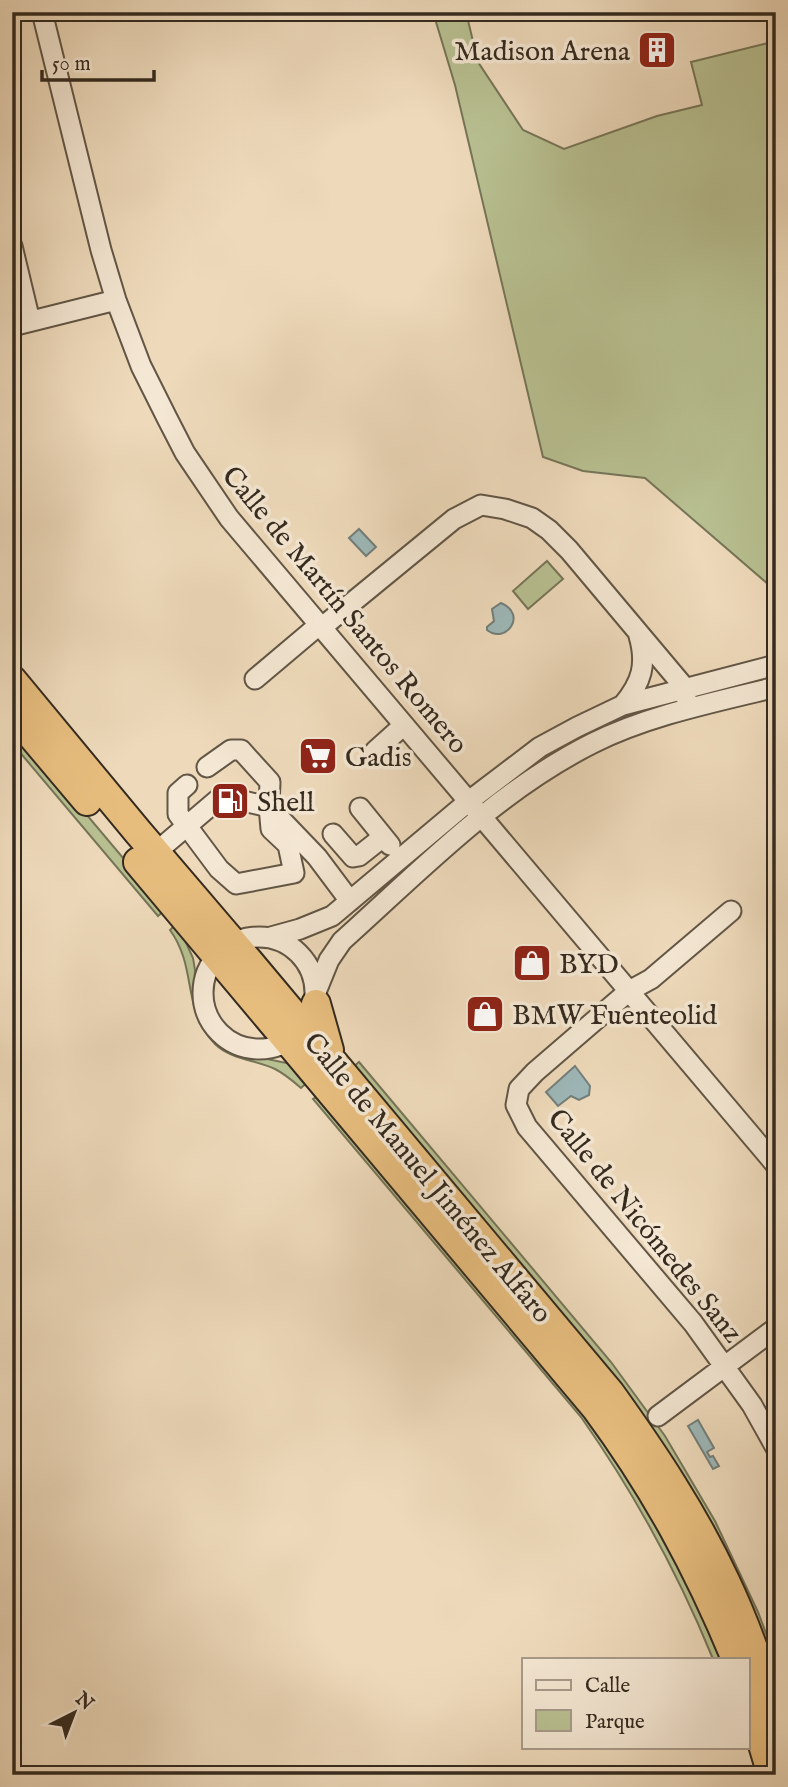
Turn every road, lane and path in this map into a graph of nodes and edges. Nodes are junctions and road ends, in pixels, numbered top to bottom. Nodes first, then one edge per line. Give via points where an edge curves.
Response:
1 (42, 12) edge
2 (12, 246) edge
3 (116, 300) junction
4 (21, 323) edge
5 (320, 627) junction
6 (638, 635) junction
7 (776, 665) edge
8 (672, 672) junction
9 (255, 679) dead end
10 (719, 679) junction
11 (12, 680) edge
12 (776, 687) edge
13 (685, 688) junction
14 (624, 705) junction
15 (687, 710) junction
16 (12, 712) edge
17 (404, 725) junction
18 (375, 751) dead end
19 (207, 768) dead end
20 (187, 785) dead end
21 (269, 807) junction
22 (360, 808) dead end
23 (475, 809) junction
24 (186, 826) junction
25 (333, 834) dead end
26 (383, 836) junction
27 (155, 853) junction
28 (401, 858) junction
29 (350, 901) junction
30 (731, 911) dead end
31 (271, 937) junction
32 (225, 949) junction
33 (629, 991) junction
34 (307, 1016) junction
35 (776, 1165) edge
36 (776, 1328) edge
37 (724, 1366) junction
38 (658, 1416) dead end
39 (776, 1448) edge
40 (736, 1658) edge
41 (750, 1701) edge
42 (776, 1717) edge
43 (772, 1775) edge

1 - 3 street, Calle de Martín Santos Romero
2 - 4 street
3 - 4 street
3 - 5 street, Calle de Martín Santos Romero via 141,366 185,453 229,518
5 - 6 street via 454,519 481,505 532,518 549,530
5 - 9 street
5 - 17 street, Calle de Martín Santos Romero
6 - 8 street
6 - 14 street via 644,669
7 - 10 street
8 - 10 street
8 - 13 street
10 - 13 street
11 - 27 highway, Calle de Manuel Jiménez Alfaro
12 - 15 street
13 - 14 street
13 - 15 street
14 - 23 street via 540,747
15 - 23 street via 594,742
16 - 32 highway, Calle de Manuel Jiménez Alfaro
17 - 18 street
17 - 23 street, Calle de Martín Santos Romero
19 - 21 street via 231,750 241,750 270,782
20 - 24 street via 178,793 178,814
21 - 24 street via 222,796
21 - 24 street via 271,829 288,845 294,873 236,884
21 - 29 street via 317,857
22 - 26 street
23 - 28 street
23 - 33 street, Calle de Martín Santos Romero
23 - 34 street via 342,941
24 - 27 street
25 - 26 street via 354,857
26 - 28 street
27 - 32 highway, Calle de Manuel Jiménez Alfaro
28 - 29 street
29 - 31 street via 322,921
30 - 33 street, Calle de Nicómedes Sanz via 652,979
31 - 32 street via 257,936
31 - 34 street via 291,947 311,971
32 - 34 highway, Calle de Manuel Jiménez Alfaro
32 - 34 street via 209,965 204,988 210,1021 217,1030 235,1044 269,1049
33 - 35 street, Calle de Martín Santos Romero
33 - 37 street, Calle de Nicómedes Sanz via 519,1089 516,1105 527,1127 693,1322
34 - 40 highway, Calle de Manuel Jiménez Alfaro via 636,1462 679,1535
34 - 42 highway, Calle de Manuel Jiménez Alfaro via 333,1062 610,1393 654,1455 725,1580 758,1658
36 - 37 street
37 - 38 street
37 - 39 street, Calle de Nicómedes Sanz
41 - 43 highway

